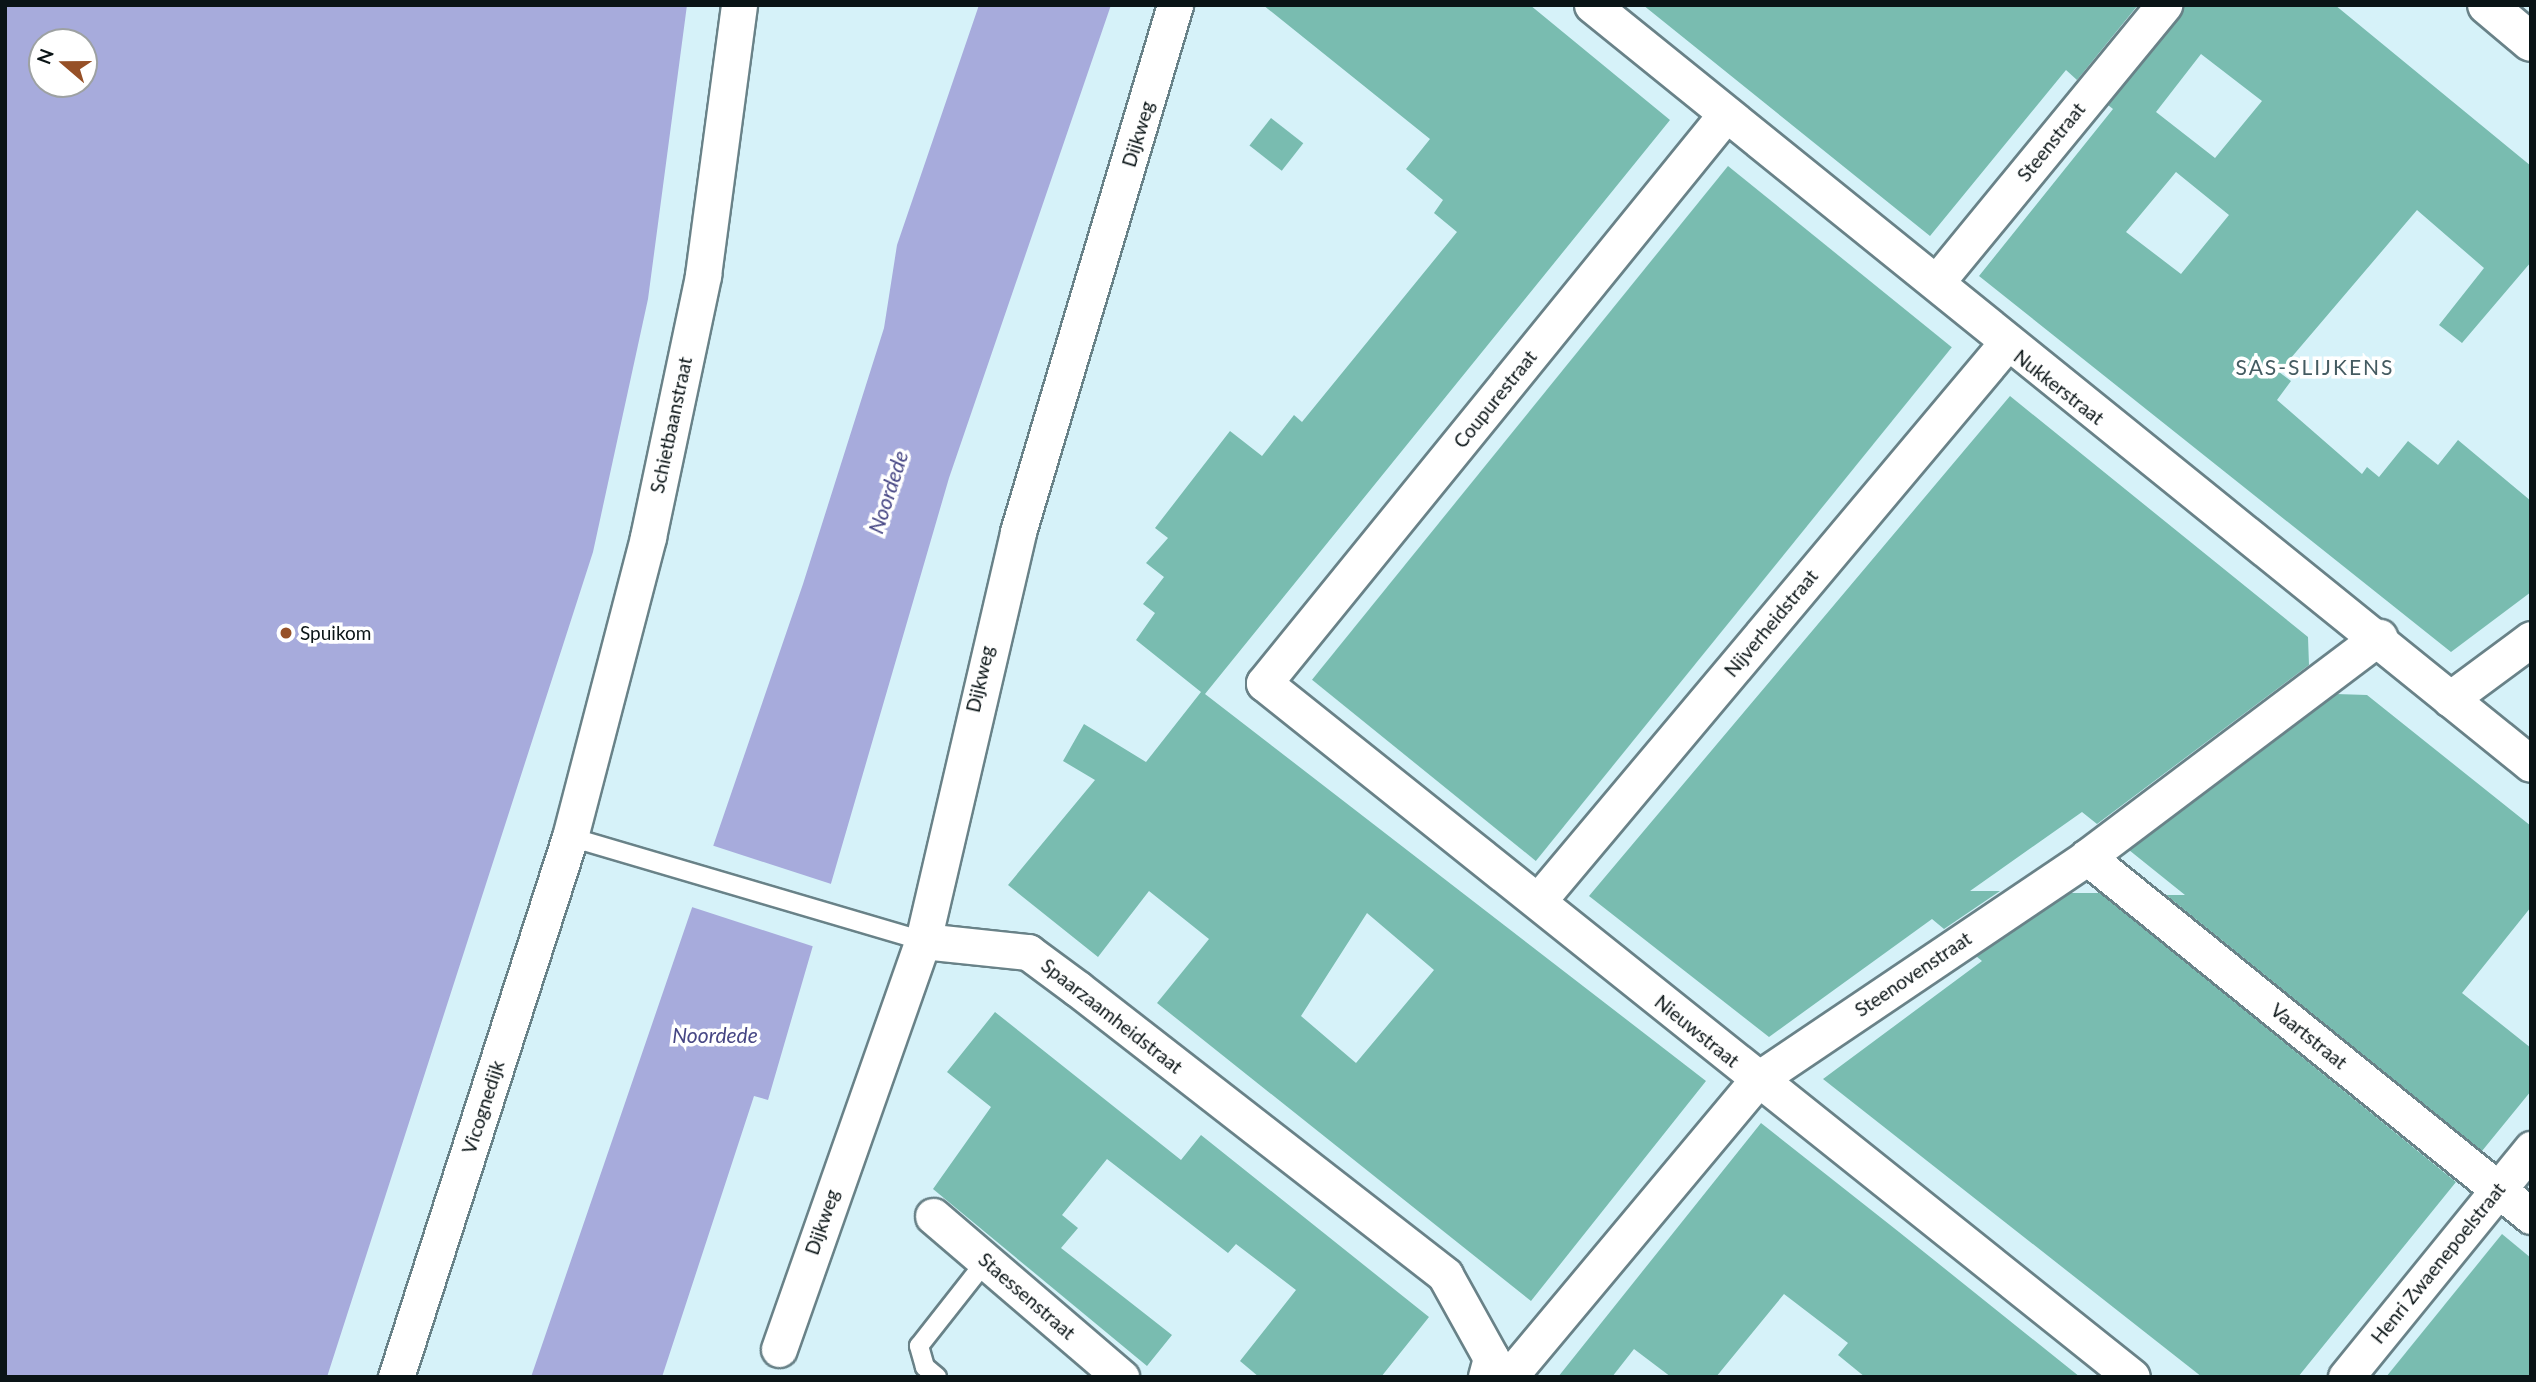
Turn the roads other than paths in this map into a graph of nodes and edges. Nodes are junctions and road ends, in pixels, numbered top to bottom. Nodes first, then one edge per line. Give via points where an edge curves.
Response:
1 (739, 5) edge
2 (1175, 5) edge
3 (1592, 5) edge
4 (2164, 5) edge
5 (2487, 5) edge
6 (2531, 42) edge
7 (1726, 114) junction
8 (1939, 279) junction
9 (2005, 345) junction
10 (2379, 637) junction
11 (2531, 639) edge
12 (1264, 683) joint
13 (2450, 699) junction
14 (2531, 764) edge
15 (570, 837) junction
16 (2087, 857) junction
17 (1538, 901) junction
18 (923, 941) junction
19 (1757, 1080) junction
20 (2531, 1149) edge
21 (2498, 1189) junction
22 (933, 1216) dead end
23 (2531, 1216) edge
24 (986, 1261) junction
25 (779, 1349) dead end
26 (396, 1377) edge
27 (937, 1377) edge
28 (1121, 1377) edge
29 (1486, 1377) edge
30 (1509, 1377) edge
31 (2132, 1377) edge
32 (2346, 1377) edge

1 - 15 street, Schietbaanstraat via 703,275 648,537
2 - 18 street, Dijkweg via 1018,532
3 - 7 street, Nukkerstraat
4 - 8 street, Steenstraat
5 - 6 street
7 - 8 street, Nukkerstraat
7 - 12 street, Coupurestraat
8 - 9 street, Nukkerstraat
9 - 10 street, Nukkerstraat
9 - 17 street, Nijverheidstraat
10 - 13 street, Nukkerstraat
10 - 16 street, Steenovenstraat
11 - 13 street
12 - 17 street, Nieuwstraat
13 - 14 street, Nukkerstraat
15 - 18 lane, Spaarzaamheidstraat via 860,927
15 - 26 street, Vicognedijk
16 - 19 street, Steenovenstraat
16 - 21 street, Vaartstraat
17 - 19 street, Nieuwstraat
18 - 25 street, Dijkweg
18 - 29 street, Spaarzaamheidstraat via 1028,952 1078,989 1445,1275 1491,1358
19 - 30 street, Steenovenstraat
19 - 31 street, Nieuwstraat
20 - 21 street, Henri Zwaenepoelstraat
21 - 23 street, Vaartstraat
21 - 32 street, Henri Zwaenepoelstraat
22 - 24 street, Staessenstraat
24 - 27 lane via 919,1346 925,1367
24 - 28 street, Staessenstraat

